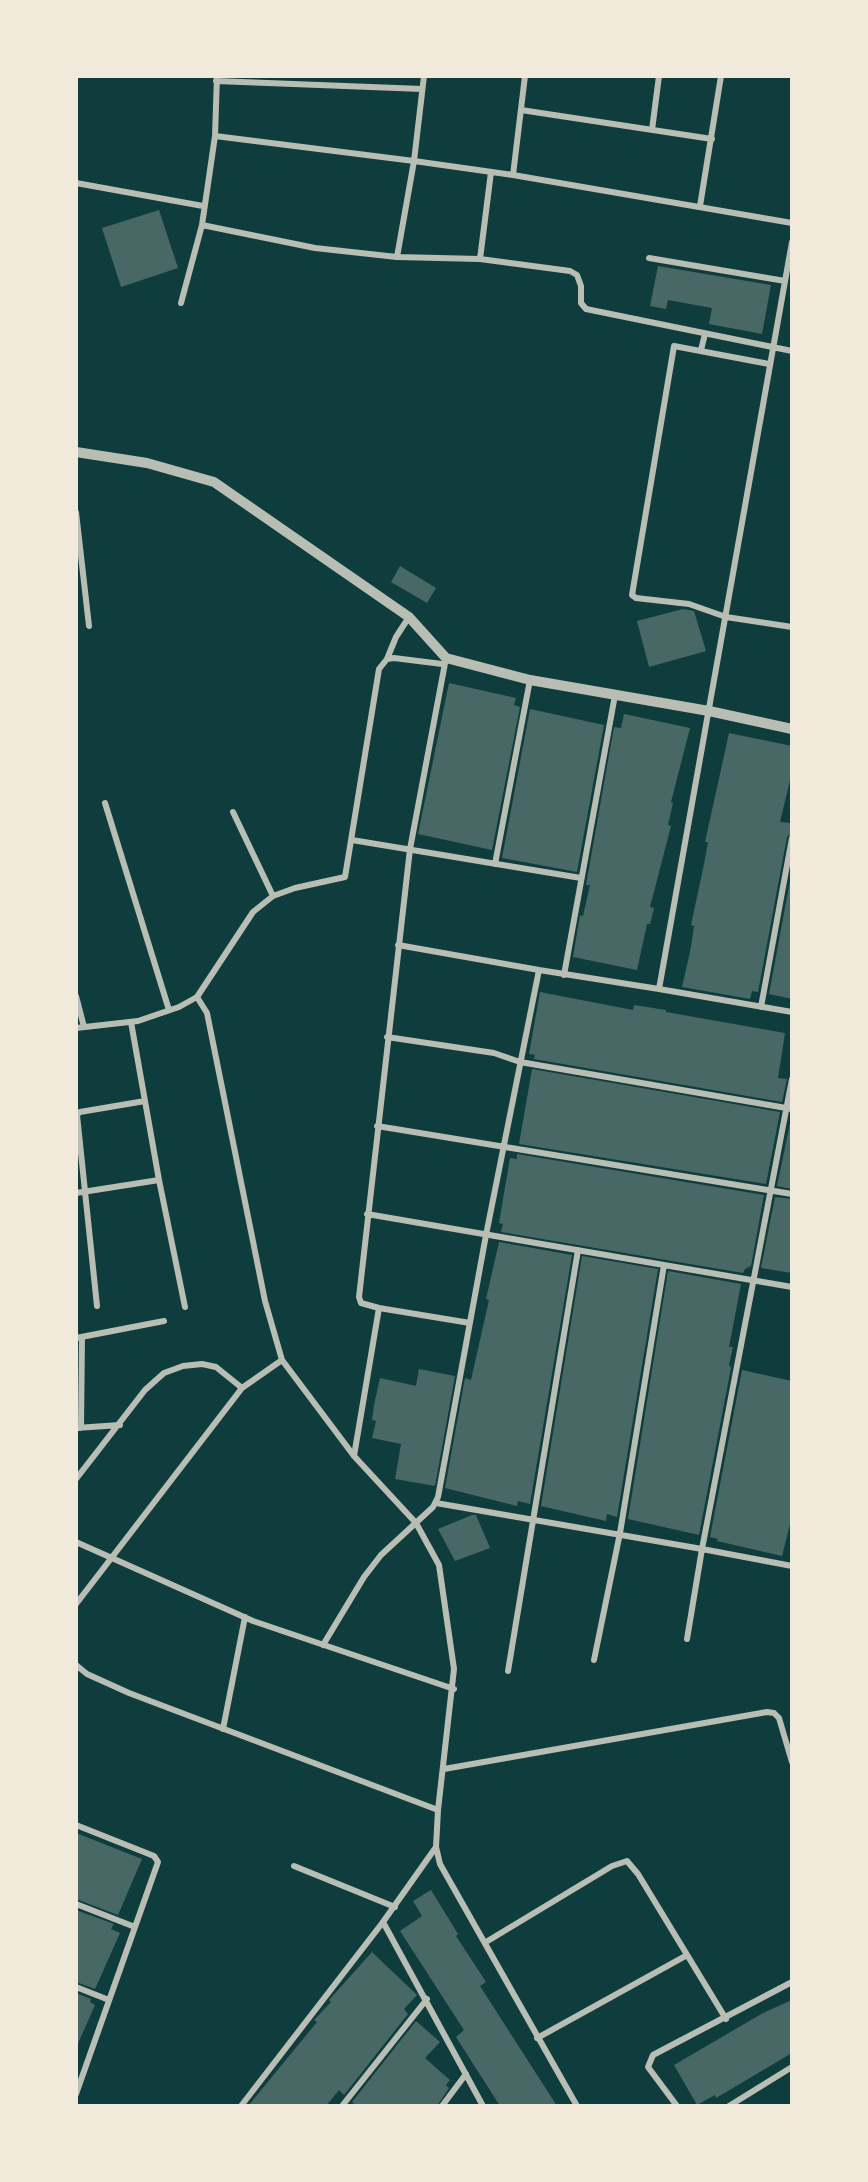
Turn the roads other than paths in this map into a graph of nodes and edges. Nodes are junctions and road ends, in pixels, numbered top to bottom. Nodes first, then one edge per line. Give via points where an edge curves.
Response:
1 (424, 76) edge
2 (525, 76) edge
3 (721, 76) edge
4 (659, 77) edge
5 (216, 79) edge
6 (422, 89) junction
7 (522, 110) junction
8 (652, 130) junction
9 (215, 136) junction
10 (712, 140) junction
11 (414, 161) junction
12 (491, 172) junction
13 (513, 175) junction
14 (76, 183) edge
15 (203, 206) junction
16 (700, 206) junction
17 (792, 223) edge
18 (202, 225) junction
19 (792, 242) edge
20 (790, 254) edge
21 (396, 256) junction
22 (649, 258) dead end
23 (480, 259) junction
24 (785, 280) junction
25 (181, 303) dead end
26 (705, 334) junction
27 (772, 348) junction
28 (701, 350) junction
29 (792, 351) edge
30 (769, 364) junction
31 (76, 452) edge
32 (76, 512) edge
33 (409, 617) junction
34 (726, 617) junction
35 (89, 626) dead end
36 (792, 627) edge
37 (387, 659) junction
38 (444, 661) junction
39 (530, 680) junction
40 (615, 695) junction
41 (709, 711) junction
42 (792, 729) edge
43 (105, 803) dead end
44 (233, 812) dead end
45 (792, 838) edge
46 (352, 840) junction
47 (410, 849) junction
48 (495, 864) junction
49 (580, 878) junction
50 (273, 896) junction
51 (398, 945) junction
52 (539, 970) junction
53 (564, 975) junction
54 (659, 989) junction
55 (76, 996) edge
56 (197, 997) junction
57 (760, 1007) junction
58 (168, 1010) junction
59 (792, 1012) edge
60 (131, 1022) junction
61 (84, 1027) junction
62 (76, 1028) edge
63 (387, 1037) junction
64 (520, 1062) junction
65 (792, 1079) edge
66 (145, 1101) junction
67 (789, 1108) edge
68 (377, 1126) junction
69 (504, 1145) junction
70 (79, 1150) edge
71 (159, 1180) junction
72 (771, 1191) junction
73 (86, 1192) junction
74 (76, 1193) edge
75 (792, 1194) edge
76 (367, 1214) junction
77 (486, 1235) junction
78 (578, 1250) junction
79 (664, 1265) junction
80 (754, 1281) junction
81 (792, 1287) edge
82 (97, 1306) dead end
83 (185, 1307) dead end
84 (379, 1308) junction
85 (164, 1321) dead end
86 (470, 1323) junction
87 (79, 1337) edge
88 (282, 1360) junction
89 (242, 1388) junction
90 (120, 1425) junction
91 (79, 1428) edge
92 (354, 1456) junction
93 (76, 1479) edge
94 (436, 1503) junction
95 (531, 1519) junction
96 (416, 1523) junction
97 (620, 1533) junction
98 (76, 1542) edge
99 (702, 1549) junction
100 (110, 1557) junction
101 (792, 1566) edge
102 (76, 1604) edge
103 (245, 1617) junction
104 (687, 1639) dead end
105 (323, 1645) junction
106 (594, 1660) dead end
107 (76, 1665) edge
108 (508, 1671) dead end
109 (454, 1689) junction
110 (223, 1729) junction
111 (792, 1762) edge
112 (444, 1769) junction
113 (438, 1810) junction
114 (76, 1825) edge
115 (436, 1847) junction
116 (294, 1866) dead end
117 (76, 1904) edge
118 (394, 1907) junction
119 (383, 1922) junction
120 (135, 1927) junction
121 (486, 1942) junction
122 (687, 1955) junction
123 (792, 1982) edge
124 (76, 1987) edge
125 (427, 1999) junction
126 (110, 2000) junction
127 (726, 2019) junction
128 (537, 2038) junction
129 (792, 2067) edge
130 (80, 2074) edge
131 (466, 2074) junction
132 (76, 2094) edge
133 (241, 2106) edge
134 (342, 2106) edge
135 (442, 2106) edge
136 (483, 2106) edge
137 (577, 2106) edge
138 (677, 2106) edge
139 (729, 2106) edge

1 - 6 street
2 - 7 street
3 - 10 street
4 - 8 street
5 - 6 street
5 - 9 street
6 - 11 street
7 - 8 street
7 - 13 street
8 - 10 street
9 - 11 street
9 - 15 street
10 - 16 street
11 - 12 street
11 - 21 street
12 - 13 street
12 - 23 street
13 - 16 street
14 - 15 street
15 - 18 street
16 - 17 street
18 - 21 street via 315,248
18 - 25 street
19 - 20 street
20 - 24 street
21 - 23 street
22 - 24 street
23 - 26 street via 570,271 578,275 581,303 586,309
24 - 27 street
26 - 27 street
26 - 28 street
27 - 29 street
27 - 30 street
28 - 30 street
28 - 34 street via 674,346 632,595 689,604
30 - 34 street
31 - 33 street via 137,461 213,482
32 - 35 street
33 - 37 street
33 - 38 street
34 - 36 street
34 - 41 street
37 - 38 street
37 - 46 street via 376,679
38 - 39 street
38 - 47 street
39 - 40 street
39 - 48 street
40 - 41 street
40 - 49 street
41 - 42 street
41 - 54 street
43 - 58 street
44 - 50 street
45 - 57 street
46 - 47 street
46 - 50 street via 345,877
47 - 48 street
47 - 51 street
48 - 49 street
49 - 53 street
50 - 56 street via 253,912
51 - 52 street
51 - 63 street
52 - 53 street
52 - 64 street
53 - 54 street
54 - 57 street
55 - 61 street
56 - 58 street
56 - 88 street via 207,1013 265,1301
57 - 59 street
58 - 60 street
60 - 61 street
60 - 66 street
61 - 62 street
63 - 64 street via 494,1053
63 - 68 street
64 - 67 street
64 - 69 street
65 - 67 street
66 - 70 street via 81,1112 77,1115
66 - 71 street
67 - 72 street
68 - 69 street
68 - 76 street
69 - 72 street
69 - 77 street
70 - 73 street
71 - 73 street
71 - 83 street
72 - 75 street
72 - 80 street
73 - 74 street
73 - 82 street
76 - 77 street
76 - 84 street via 359,1300
77 - 78 street
77 - 86 street
78 - 79 street
78 - 95 street
79 - 80 street
79 - 97 street
80 - 81 street
80 - 99 street
84 - 86 street
84 - 92 street
85 - 87 street
86 - 94 street
87 - 91 street
88 - 89 street
88 - 92 street
89 - 90 street via 216,1367 183,1366 157,1379
89 - 100 street
90 - 91 street
90 - 93 street
92 - 96 street
94 - 95 street
94 - 96 street
95 - 97 street
95 - 108 street
96 - 105 street via 399,1536 370,1570
96 - 109 street via 434,1553 443,1580 454,1653
97 - 99 street
97 - 106 street
98 - 100 street
99 - 101 street
99 - 104 street
100 - 102 street
100 - 103 street
103 - 105 street
103 - 110 street
105 - 109 street
107 - 110 street via 114,1687
109 - 112 street
110 - 113 street
111 - 112 street via 779,1718 767,1712
112 - 113 street
113 - 115 street
114 - 120 street via 157,1858
115 - 118 street
115 - 121 street via 446,1879
116 - 118 street
117 - 120 street
118 - 119 street
119 - 125 street
119 - 133 street
120 - 126 street
121 - 122 street via 624,1860 638,1874
121 - 128 street
122 - 127 street
122 - 128 street
123 - 127 street
124 - 126 street
125 - 131 street
125 - 134 street
126 - 130 street
127 - 138 street via 648,2061 648,2067
128 - 137 street
129 - 139 street
130 - 132 street
131 - 135 street
131 - 136 street

